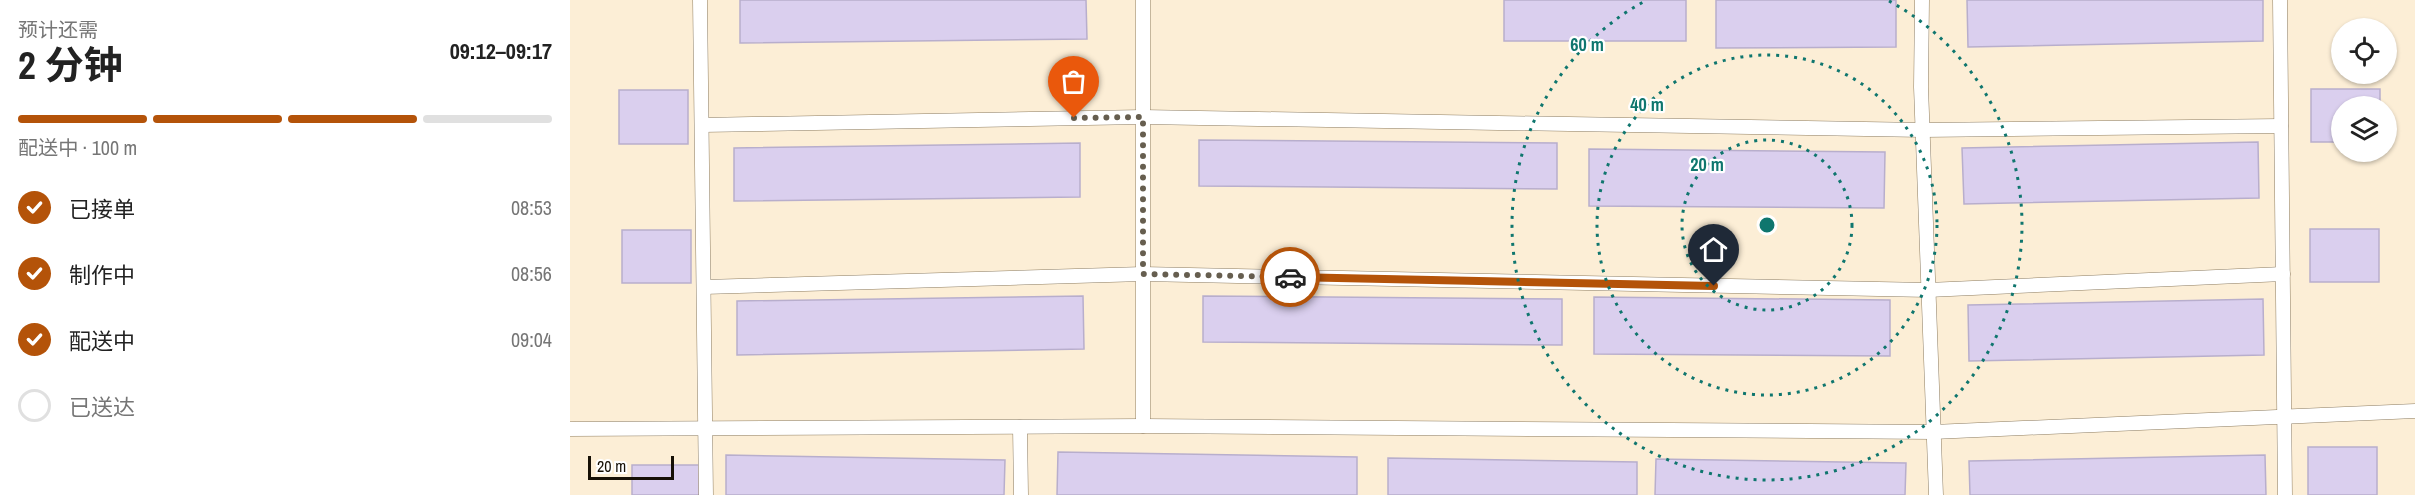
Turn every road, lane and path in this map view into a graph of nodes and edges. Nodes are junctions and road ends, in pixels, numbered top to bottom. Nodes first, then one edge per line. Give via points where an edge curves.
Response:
1 (700, 0) edge
2 (1143, 0) edge
3 (1922, 0) edge
4 (2280, 0) edge
5 (1143, 117) junction
6 (702, 125) junction
7 (2281, 126) junction
8 (1923, 130) junction
9 (1143, 274) junction
10 (2283, 274) junction
11 (704, 287) junction
12 (1928, 290) junction
13 (2415, 411) edge
14 (2285, 418) junction
15 (1143, 426) junction
16 (1020, 427) junction
17 (570, 429) edge
18 (705, 430) junction
19 (1934, 432) junction
20 (706, 495) edge
21 (1022, 495) edge
22 (1936, 495) edge
23 (2285, 495) edge

1 - 6 lane
2 - 5 lane
3 - 8 lane
4 - 7 lane
5 - 6 lane
5 - 8 lane
5 - 9 lane
6 - 11 lane
7 - 8 lane
7 - 10 lane
8 - 12 lane
9 - 11 lane
9 - 12 lane
9 - 15 lane
10 - 12 lane
10 - 14 lane
11 - 18 lane
12 - 19 lane
13 - 14 lane
14 - 19 lane
14 - 23 lane
15 - 16 lane
15 - 19 lane
16 - 18 lane
16 - 21 lane
17 - 18 lane
18 - 20 lane
19 - 22 lane

